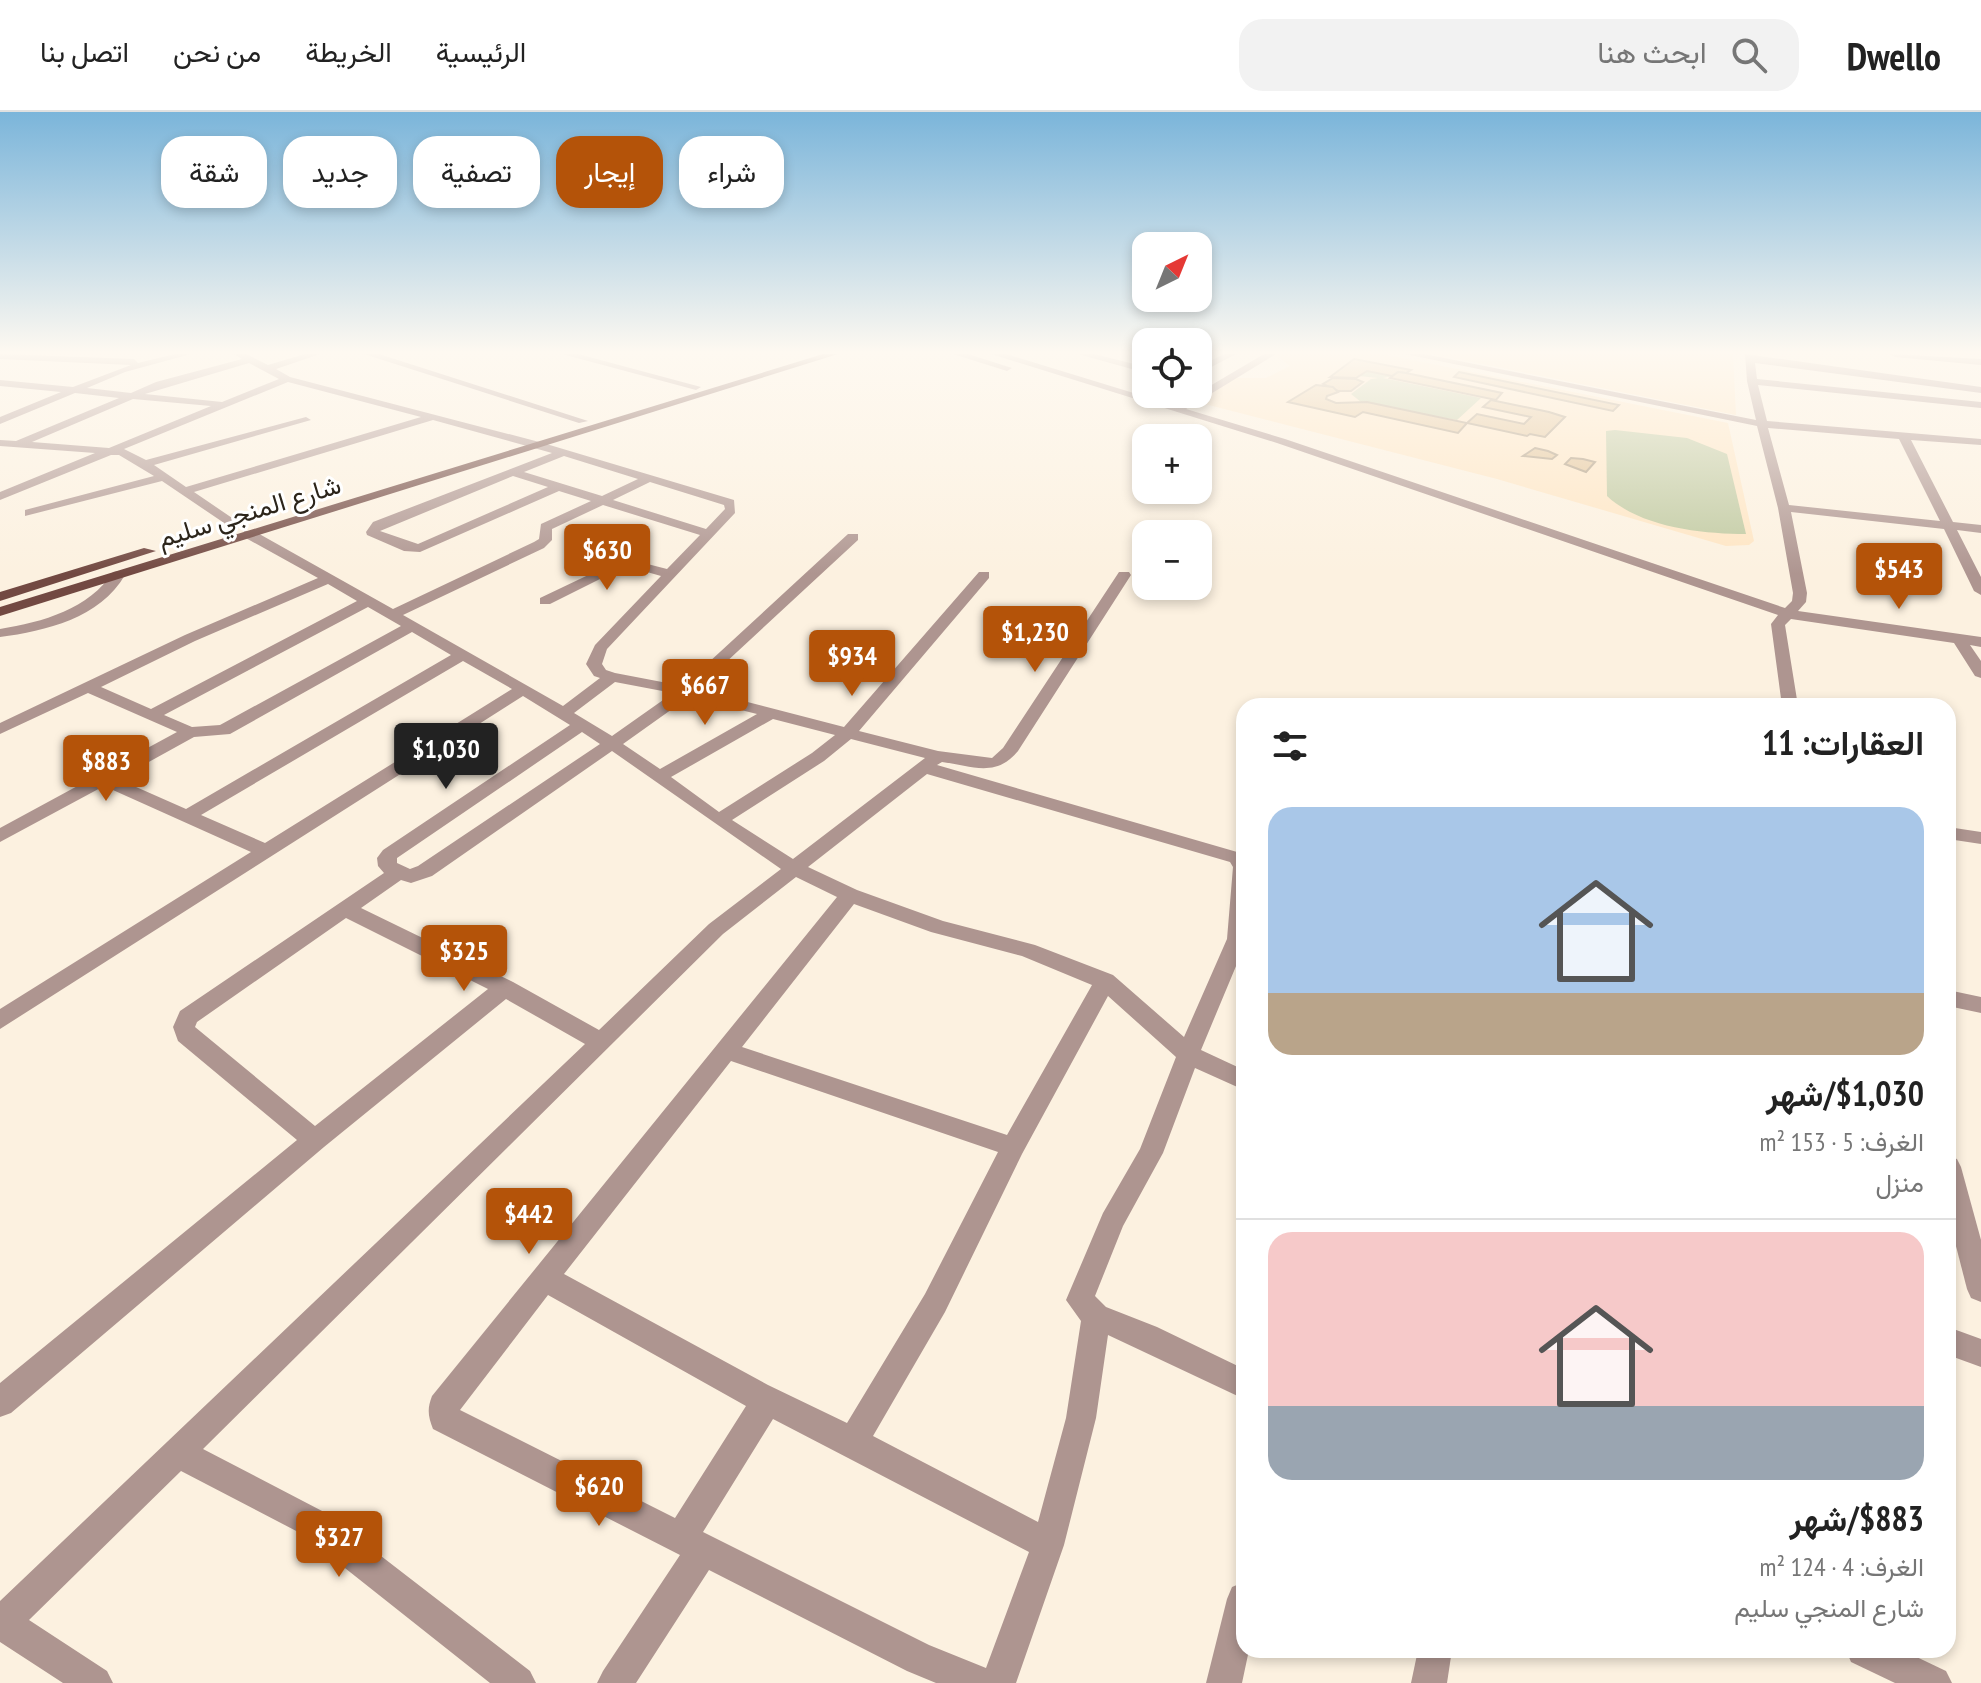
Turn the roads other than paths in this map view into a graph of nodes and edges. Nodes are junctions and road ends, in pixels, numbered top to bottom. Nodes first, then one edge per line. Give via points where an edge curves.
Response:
1 (57, 427) edge
2 (166, 427) edge
3 (279, 427) edge
4 (399, 427) edge
5 (469, 427) edge
6 (562, 427) edge
7 (596, 427) edge
8 (1200, 427) edge
9 (1239, 427) edge
10 (1763, 427) edge
11 (1804, 427) edge
12 (1903, 435) junction
13 (521, 440) junction
14 (1281, 441) junction
15 (1981, 442) edge
16 (0, 443) edge
17 (16, 445) junction
18 (539, 445) junction
19 (1268, 448) junction
20 (112, 450) junction
21 (564, 452) junction
22 (145, 464) junction
23 (512, 472) junction
24 (164, 477) junction
25 (0, 478) edge
26 (650, 478) junction
27 (30, 484) junction
28 (558, 487) junction
29 (185, 491) junction
30 (0, 496) edge
31 (603, 501) junction
32 (1784, 508) junction
33 (29, 513) dead end
34 (262, 516) dead end
35 (1950, 526) junction
36 (243, 527) junction
37 (1981, 529) edge
38 (218, 530) dead end
39 (706, 533) junction
40 (853, 537) dead end
41 (160, 548) dead end
42 (669, 574) junction
43 (118, 575) junction
44 (984, 575) dead end
45 (1124, 575) dead end
46 (328, 579) junction
47 (1981, 591) edge
48 (0, 597) edge
49 (368, 601) junction
50 (545, 601) dead end
51 (0, 612) edge
52 (392, 615) junction
53 (1785, 616) junction
54 (412, 626) junction
55 (0, 633) edge
56 (1959, 639) junction
57 (1981, 642) edge
58 (462, 655) junction
59 (1981, 673) edge
60 (612, 677) junction
61 (86, 686) junction
62 (523, 689) junction
63 (686, 691) junction
64 (1789, 698) edge
65 (771, 713) junction
66 (563, 714) junction
67 (151, 715) junction
68 (581, 725) junction
69 (0, 729) edge
70 (190, 732) junction
71 (848, 733) junction
72 (611, 743) junction
73 (930, 762) junction
74 (659, 777) junction
75 (105, 780) junction
76 (187, 816) junction
77 (719, 820) junction
78 (1956, 834) edge
79 (0, 836) edge
80 (1981, 838) edge
81 (266, 851) junction
82 (1236, 858) edge
83 (792, 867) junction
84 (398, 873) junction
85 (850, 895) junction
86 (345, 909) junction
87 (1236, 951) edge
88 (1105, 981) junction
89 (505, 988) junction
90 (1956, 1000) edge
91 (1981, 1005) edge
92 (0, 1020) edge
93 (601, 1042) junction
94 (727, 1051) junction
95 (1188, 1054) junction
96 (1236, 1077) edge
97 (315, 1140) junction
98 (1013, 1147) junction
99 (1956, 1199) edge
100 (544, 1278) junction
101 (1981, 1289) edge
102 (1096, 1317) junction
103 (1956, 1344) edge
104 (1981, 1353) edge
105 (1236, 1380) edge
106 (767, 1401) junction
107 (0, 1402) edge
108 (853, 1442) junction
109 (177, 1452) junction
110 (692, 1544) junction
111 (1048, 1545) junction
112 (1, 1624) edge
113 (1236, 1633) edge
114 (1434, 1658) edge
115 (1880, 1658) edge
116 (95, 1683) edge
117 (518, 1683) edge
118 (615, 1683) edge
119 (980, 1683) edge
120 (998, 1683) edge
121 (1224, 1683) edge
122 (1429, 1683) edge
123 (1934, 1683) edge

1 - 17 street
2 - 20 street
3 - 22 street
4 - 29 street
5 - 13 street
6 - 13 main road, شارع المنجي سليم
7 - 18 main road, شارع المنجي سليم
8 - 19 street
9 - 14 street
10 - 32 street
11 - 12 street
12 - 15 street
12 - 35 street
13 - 18 street
13 - 34 main road, شارع المنجي سليم
14 - 19 street
14 - 53 street
16 - 17 street
17 - 20 street
18 - 21 street
18 - 36 main road, شارع المنجي سليم
19 - 53 street via 1661,585
20 - 22 street
20 - 27 street
21 - 23 street
21 - 26 street
22 - 24 street
23 - 28 street
23 - 28 street via 378,525 372,532 420,548
24 - 29 street
24 - 33 street
25 - 27 street
26 - 31 street
26 - 39 street via 730,503 731,510
27 - 30 street
28 - 31 street
29 - 36 street
31 - 39 street
31 - 52 street via 546,527 539,545
32 - 35 street
32 - 53 street via 1800,593 1799,602
35 - 37 street
35 - 47 street
36 - 38 main road, شارع المنجي سليم
36 - 43 main road, شارع المنجي سليم
36 - 46 street
39 - 42 street
40 - 63 street
41 - 48 main road, شارع المنجي سليم
42 - 50 street via 624,562
42 - 60 street via 594,657 600,673
43 - 51 main road, شارع المنجي سليم
43 - 55 street via 92,603
44 - 71 street
45 - 73 street via 1004,757 984,764
46 - 49 street
46 - 61 street
49 - 52 street
49 - 67 street
52 - 54 street
53 - 56 street
53 - 64 street via 1778,630
54 - 58 street
54 - 70 street via 234,726
56 - 57 street
56 - 59 street
58 - 62 street
58 - 76 street
60 - 63 street
60 - 66 street
61 - 67 street
61 - 69 street
62 - 66 street
62 - 81 street
63 - 65 street
63 - 72 street
65 - 71 street
65 - 74 street
66 - 68 street
67 - 70 street
68 - 72 street
68 - 84 street via 390,854 388,866
70 - 75 street
71 - 73 street
71 - 77 street
72 - 74 street
72 - 84 street via 425,871
73 - 82 street
73 - 83 street
74 - 77 street
75 - 76 street
75 - 79 street
76 - 81 street
77 - 83 street
78 - 80 street
81 - 92 street
83 - 85 street
83 - 93 street via 683,958
84 - 86 street
85 - 88 street via 938,927 1028,950
85 - 94 street
86 - 89 street
86 - 97 street via 197,1010 184,1027 186,1035
87 - 95 street
88 - 95 street
88 - 98 street
89 - 93 street
89 - 97 street
90 - 91 street
93 - 109 street
94 - 98 street
94 - 100 street
95 - 96 street
95 - 102 street via 1151,1153 1112,1221 1080,1300
97 - 107 street
98 - 108 street via 935,1303
99 - 101 street
100 - 106 street
100 - 110 street via 443,1407 444,1418
102 - 105 street
102 - 111 street via 1081,1418
103 - 104 street
106 - 108 street
106 - 110 street
108 - 111 street
109 - 112 street
109 - 117 street via 313,1523
110 - 118 street
110 - 119 street via 919,1659
111 - 120 street
112 - 116 street
113 - 121 street
114 - 122 street
115 - 123 street

